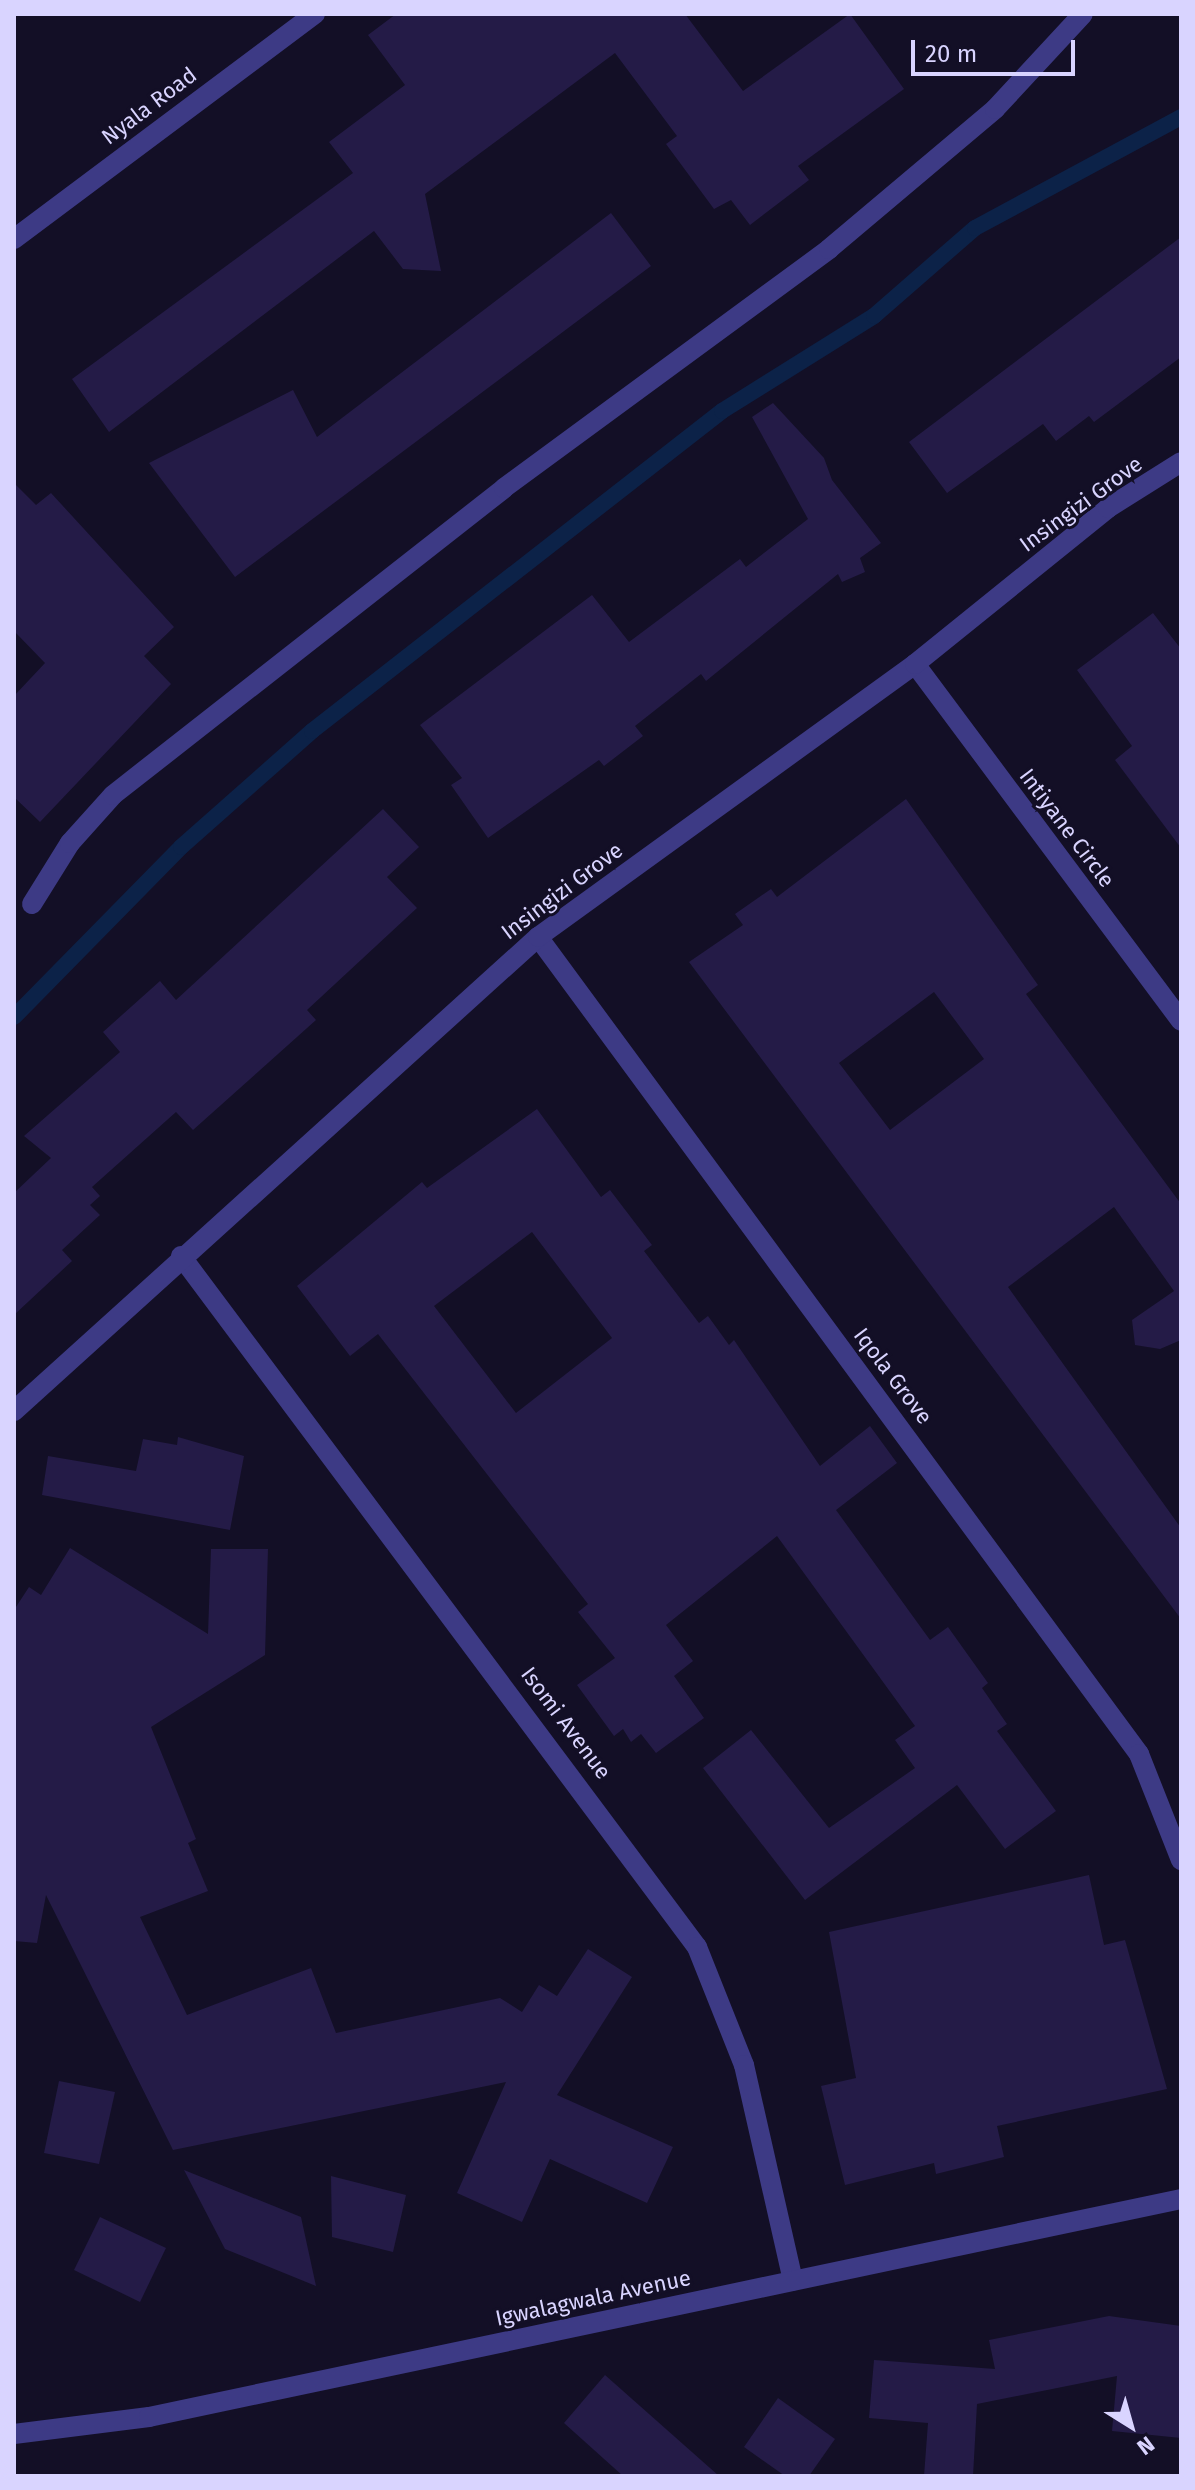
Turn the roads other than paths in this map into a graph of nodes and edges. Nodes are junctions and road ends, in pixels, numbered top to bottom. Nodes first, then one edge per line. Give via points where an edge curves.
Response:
1 (315, 14) edge
2 (1083, 14) edge
3 (14, 239) edge
4 (1181, 462) edge
5 (915, 664) junction
6 (32, 904) dead end
7 (538, 937) junction
8 (1181, 1021) edge
9 (181, 1256) junction
10 (14, 1411) edge
11 (1181, 1860) edge
12 (1181, 2199) edge
13 (793, 2280) junction
14 (14, 2434) edge

1 - 3 street, Nyala Road
2 - 6 street via 995,109 829,249 504,488 113,795 70,843
4 - 5 street, Insingizi Grove via 1108,508
5 - 7 street, Insingizi Grove
5 - 8 street, Intiyane Circle
7 - 9 street, Insingizi Grove
7 - 11 street, Iqola Grove via 1065,1647 1139,1754
9 - 10 street, Insingizi Grove
9 - 13 street, Isomi Avenue via 697,1947 744,2065
12 - 13 street, Igwalagwala Avenue
13 - 14 street, Igwalagwala Avenue via 149,2417

